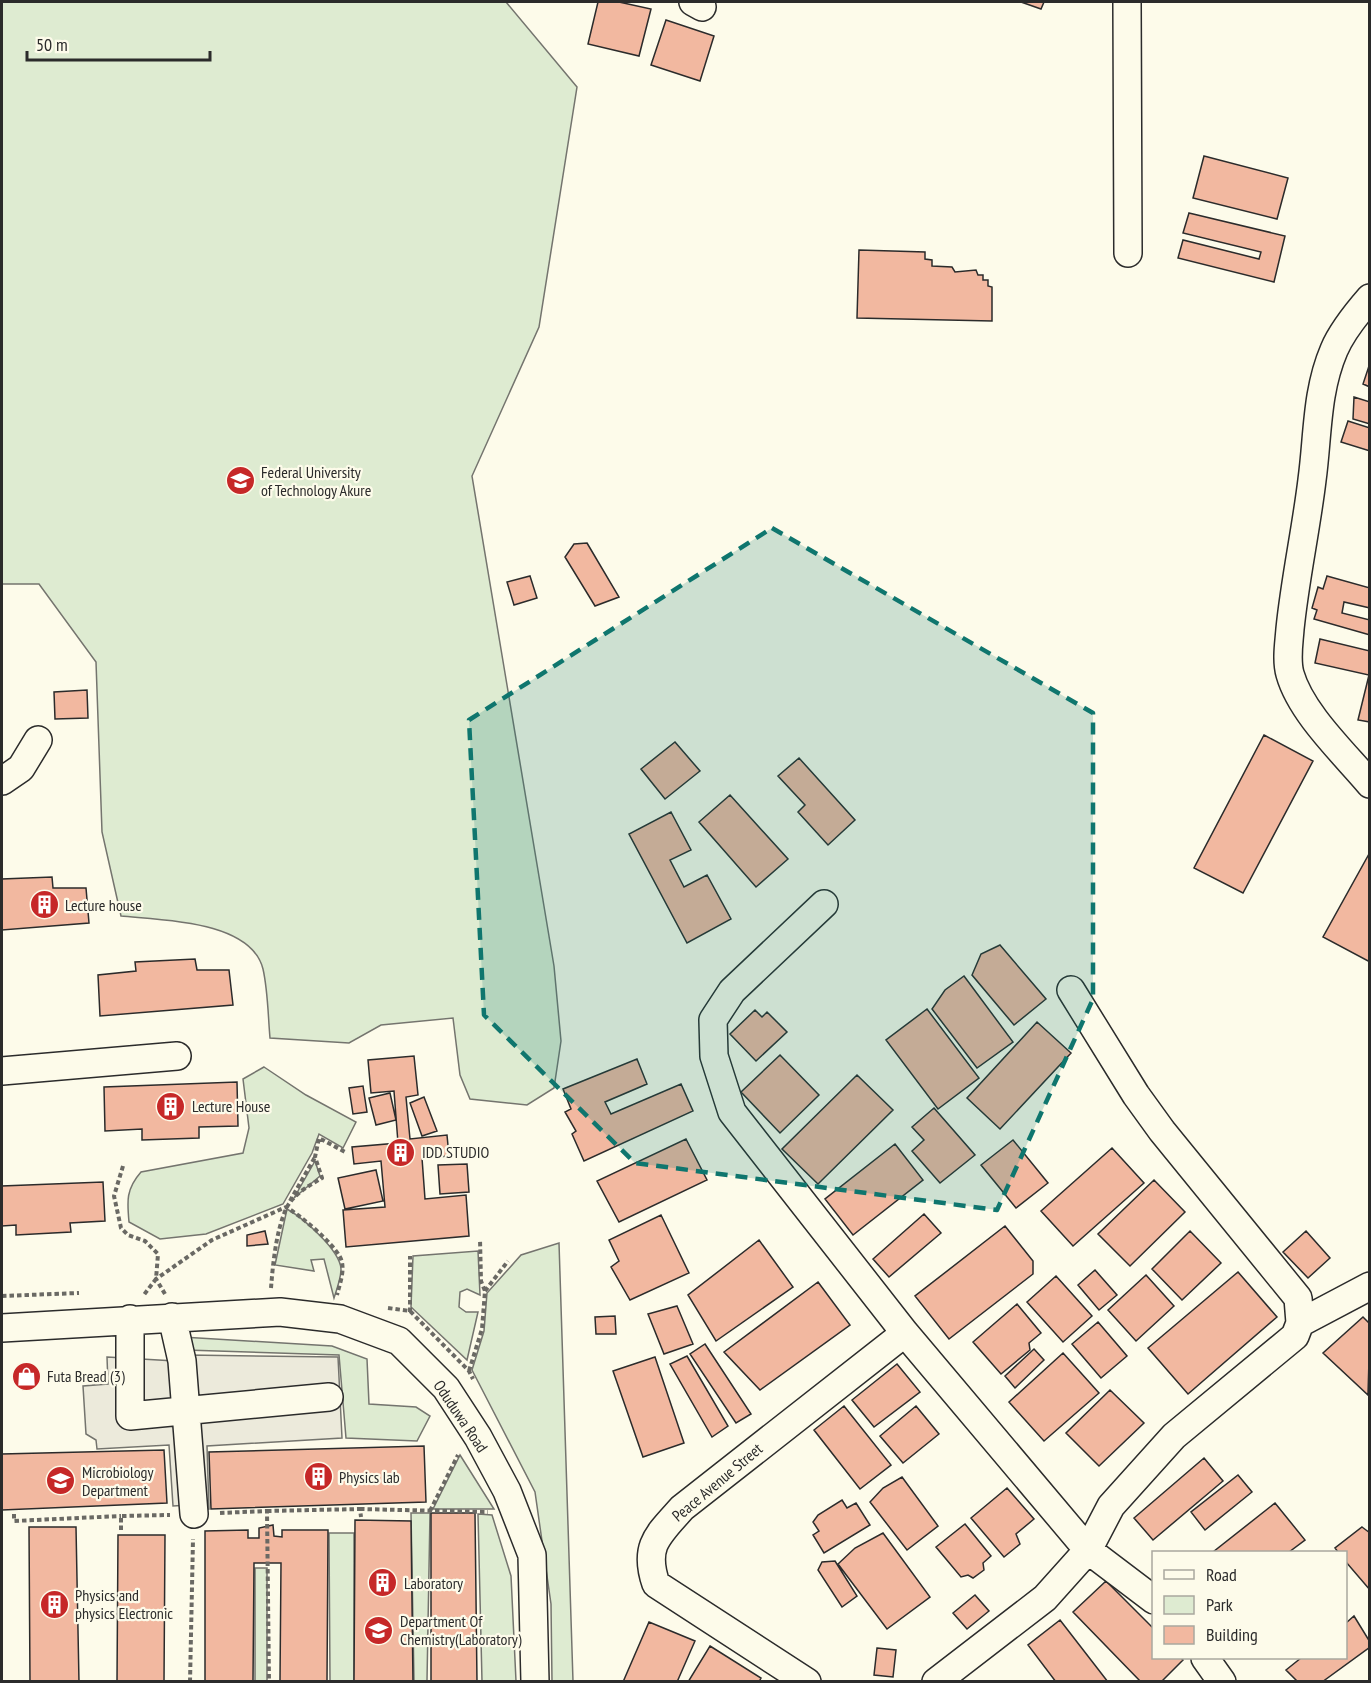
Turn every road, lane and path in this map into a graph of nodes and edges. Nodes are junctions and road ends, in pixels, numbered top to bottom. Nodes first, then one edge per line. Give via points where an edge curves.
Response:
1 (1126, 2) edge
2 (1128, 253) dead end
3 (1370, 298) edge
4 (38, 740) dead end
5 (2, 781) edge
6 (1370, 784) edge
7 (824, 904) dead end
8 (1071, 990) dead end
9 (177, 1056) dead end
10 (2, 1071) edge
11 (347, 1153) dead end
12 (315, 1157) junction
13 (123, 1166) dead end
14 (286, 1207) junction
15 (480, 1239) dead end
16 (410, 1256) dead end
17 (508, 1261) dead end
18 (156, 1279) junction
19 (1370, 1286) edge
20 (485, 1291) junction
21 (271, 1292) dead end
22 (78, 1293) dead end
23 (2, 1296) edge
24 (336, 1299) dead end
25 (170, 1309) junction
26 (134, 1311) junction
27 (410, 1311) junction
28 (1300, 1323) junction
29 (2, 1328) edge
30 (905, 1333) junction
31 (399, 1341) junction
32 (329, 1397) dead end
33 (186, 1410) junction
34 (466, 1461) dead end
35 (360, 1509) junction
36 (267, 1511) junction
37 (430, 1511) junction
38 (498, 1512) dead end
39 (14, 1514) dead end
40 (194, 1514) junction
41 (121, 1516) junction
42 (361, 1517) dead end
43 (121, 1530) dead end
44 (1088, 1550) junction
45 (1152, 1598) edge
46 (1206, 1659) edge
47 (190, 1682) edge
48 (269, 1682) edge
49 (534, 1682) edge
50 (807, 1682) edge
51 (936, 1682) edge
52 (1222, 1682) edge

1 - 2 street
3 - 6 street via 1334,350 1320,396 1288,655 1292,680 1310,712
4 - 5 street via 21,768
7 - 30 street via 732,991 713,1020 714,1056 732,1112
8 - 28 street via 1162,1131 1298,1298
9 - 10 street
11 - 12 path via 319,1137
12 - 14 path
12 - 14 path via 322,1178
13 - 18 path via 114,1196 119,1221 128,1235 145,1241 158,1254
14 - 18 path via 212,1240
14 - 21 path
14 - 24 path via 303,1218 340,1257 343,1270
15 - 20 path via 481,1281
16 - 27 path
17 - 20 path
18 - 25 path
18 - 26 path
19 - 28 street
20 - 27 path via 482,1329 469,1371
22 - 23 path
25 - 26 street, Oduduwa Road
25 - 31 street, Oduduwa Road via 280,1312 340,1319
25 - 33 street via 182,1361
26 - 29 street, Oduduwa Road
26 - 33 street via 130,1416
27 - 31 path
28 - 44 street via 1295,1336 1174,1436 1111,1506
30 - 44 street
30 - 50 street, Peace Avenue Street via 682,1508 655,1539 649,1563 656,1584
31 - 49 street, Oduduwa Road via 446,1388 507,1491 532,1555
32 - 33 street
33 - 40 street
34 - 37 path via 460,1451
35 - 36 path
35 - 37 path
35 - 42 path
36 - 40 path
36 - 48 path
37 - 38 path
39 - 41 path via 14,1521
40 - 41 path
40 - 47 path
41 - 43 path
44 - 45 street
44 - 51 street via 1045,1598
46 - 52 street

